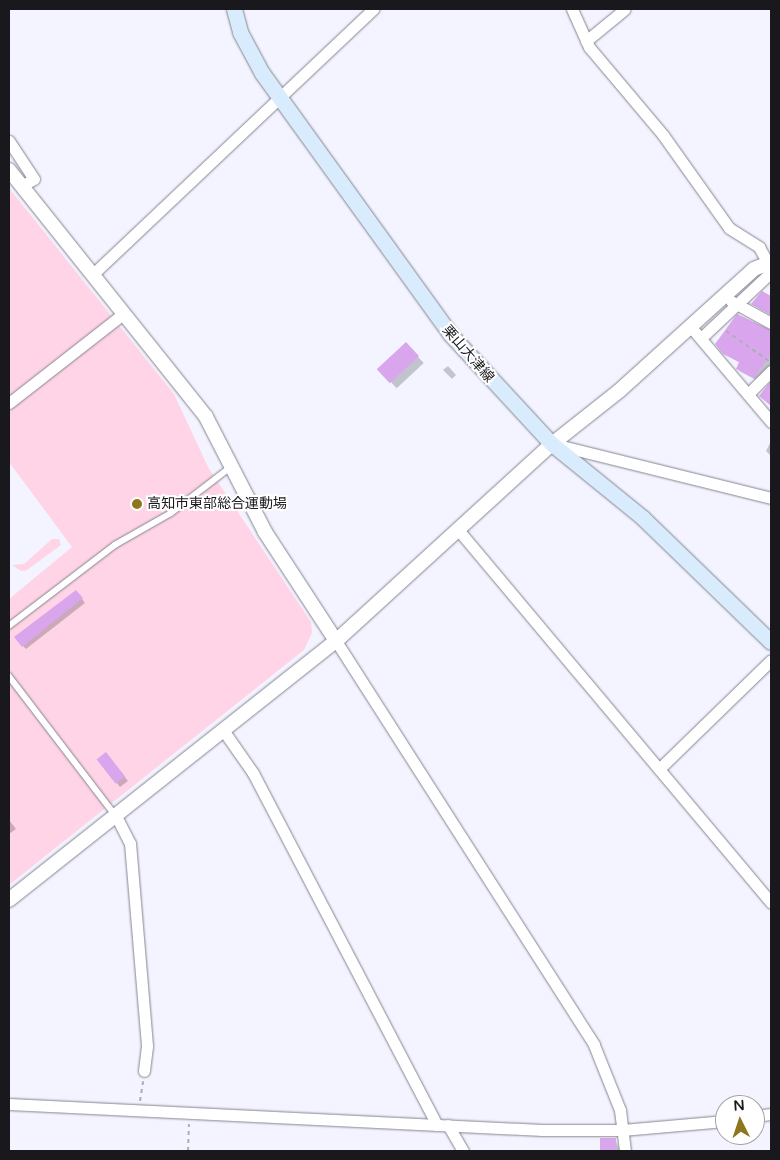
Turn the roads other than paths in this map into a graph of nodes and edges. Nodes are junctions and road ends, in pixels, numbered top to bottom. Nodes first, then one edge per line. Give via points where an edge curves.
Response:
1 (234, 9) edge
2 (373, 9) edge
3 (572, 9) edge
4 (625, 9) edge
5 (586, 41) junction
6 (280, 96) junction
7 (9, 141) edge
8 (9, 170) edge
9 (22, 186) junction
10 (770, 267) edge
11 (93, 274) junction
12 (731, 299) junction
13 (124, 313) junction
14 (771, 323) edge
15 (690, 326) junction
16 (701, 338) junction
17 (771, 371) edge
18 (748, 394) junction
19 (9, 403) edge
20 (771, 422) edge
21 (552, 444) junction
22 (231, 468) junction
23 (771, 498) edge
24 (460, 532) junction
25 (9, 626) edge
26 (336, 641) junction
27 (771, 642) edge
28 (771, 660) edge
29 (9, 676) edge
30 (223, 730) junction
31 (659, 769) junction
32 (118, 822) junction
33 (9, 900) edge
34 (771, 903) edge
35 (144, 1071) road end
36 (9, 1104) edge
37 (715, 1122) edge
38 (442, 1125) junction
39 (622, 1130) junction
40 (463, 1151) edge
41 (625, 1151) edge

1 - 6 main road, 栗山大津線 via 240,32
2 - 6 street
3 - 5 street
4 - 5 street
5 - 10 street via 663,135 729,228 759,248
6 - 11 street
6 - 21 main road, 栗山大津線 via 450,334
7 - 9 street via 34,179
8 - 9 street
9 - 11 street
10 - 12 street via 754,269
11 - 13 street
12 - 14 street
12 - 15 street
12 - 16 street via 714,326
13 - 19 street
13 - 22 street via 206,417
15 - 16 street
15 - 21 street via 619,391
16 - 18 street
17 - 18 street
18 - 20 street
21 - 23 street
21 - 24 street
21 - 27 main road, 栗山大津線 via 643,518
22 - 25 lane via 171,513 115,545
22 - 26 street via 265,532
24 - 26 street
24 - 31 street
26 - 30 street
26 - 39 street via 594,1045 620,1110
28 - 31 street
29 - 32 lane
30 - 32 street
30 - 38 street via 253,773
31 - 34 street
32 - 33 street
32 - 35 street via 130,843 147,1046
36 - 38 street
37 - 39 street
38 - 39 street
38 - 40 street
39 - 41 street

